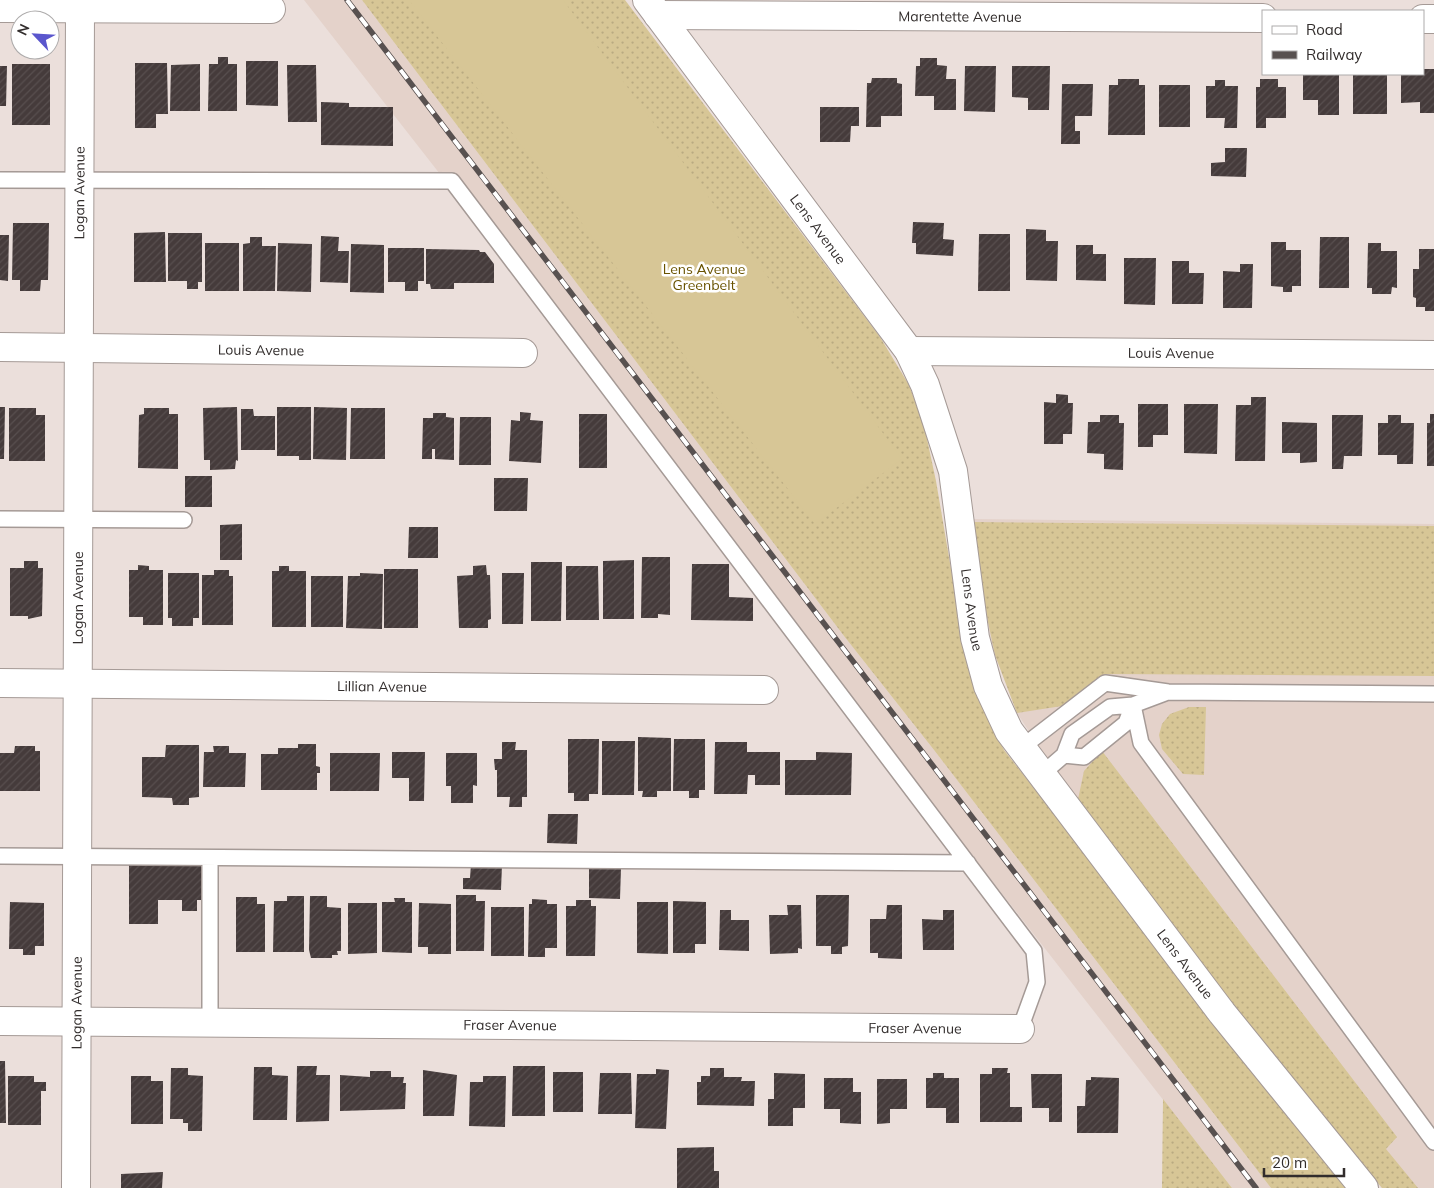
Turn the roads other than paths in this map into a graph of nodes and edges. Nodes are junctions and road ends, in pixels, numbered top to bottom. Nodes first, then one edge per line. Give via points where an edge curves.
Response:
1 (652, 7) edge
2 (0, 8) edge
3 (80, 8) junction
4 (271, 8) dead end
5 (1262, 18) edge
6 (0, 180) edge
7 (80, 181) junction
8 (0, 347) edge
9 (79, 348) junction
10 (909, 351) junction
11 (523, 352) dead end
12 (1434, 355) edge
13 (0, 519) edge
14 (78, 519) junction
15 (184, 520) dead end
16 (0, 683) edge
17 (78, 684) junction
18 (764, 690) dead end
19 (1168, 692) junction
20 (1434, 694) edge
21 (1132, 705) junction
22 (1021, 748) junction
23 (1064, 755) junction
24 (1042, 774) junction
25 (0, 856) edge
26 (77, 857) junction
27 (210, 858) junction
28 (968, 863) junction
29 (0, 1021) edge
30 (77, 1022) junction
31 (210, 1023) junction
32 (1020, 1029) joint
33 (1434, 1142) edge
34 (76, 1188) edge
35 (1364, 1188) edge

1 - 5 street, Marentette Avenue
1 - 10 street, Lens Avenue
2 - 3 street
3 - 4 street
3 - 7 street, Logan Avenue
6 - 7 lane
7 - 9 street, Logan Avenue
7 - 28 lane via 452,181
8 - 9 street, Louis Avenue
9 - 11 street, Louis Avenue
9 - 14 street, Logan Avenue
10 - 12 street, Louis Avenue
10 - 22 street, Lens Avenue via 925,385 953,471 975,638 988,686 1009,731
13 - 14 lane
14 - 15 lane
14 - 17 street, Logan Avenue
16 - 17 street, Lillian Avenue
17 - 18 street, Lillian Avenue
17 - 26 street, Logan Avenue
19 - 20 lane
19 - 21 lane
19 - 22 lane via 1105,683
21 - 23 lane via 1110,707 1072,734
21 - 23 lane via 1126,723 1084,757
21 - 33 lane via 1141,743
22 - 24 street, Lens Avenue
23 - 24 lane
24 - 35 street, Lens Avenue via 1222,1014
25 - 26 lane
26 - 27 lane
26 - 30 street, Logan Avenue
27 - 28 lane
27 - 31 lane
28 - 32 lane via 1034,951 1037,982
29 - 30 street, Fraser Avenue
30 - 31 street, Fraser Avenue
30 - 34 street, Logan Avenue
31 - 32 street, Fraser Avenue

